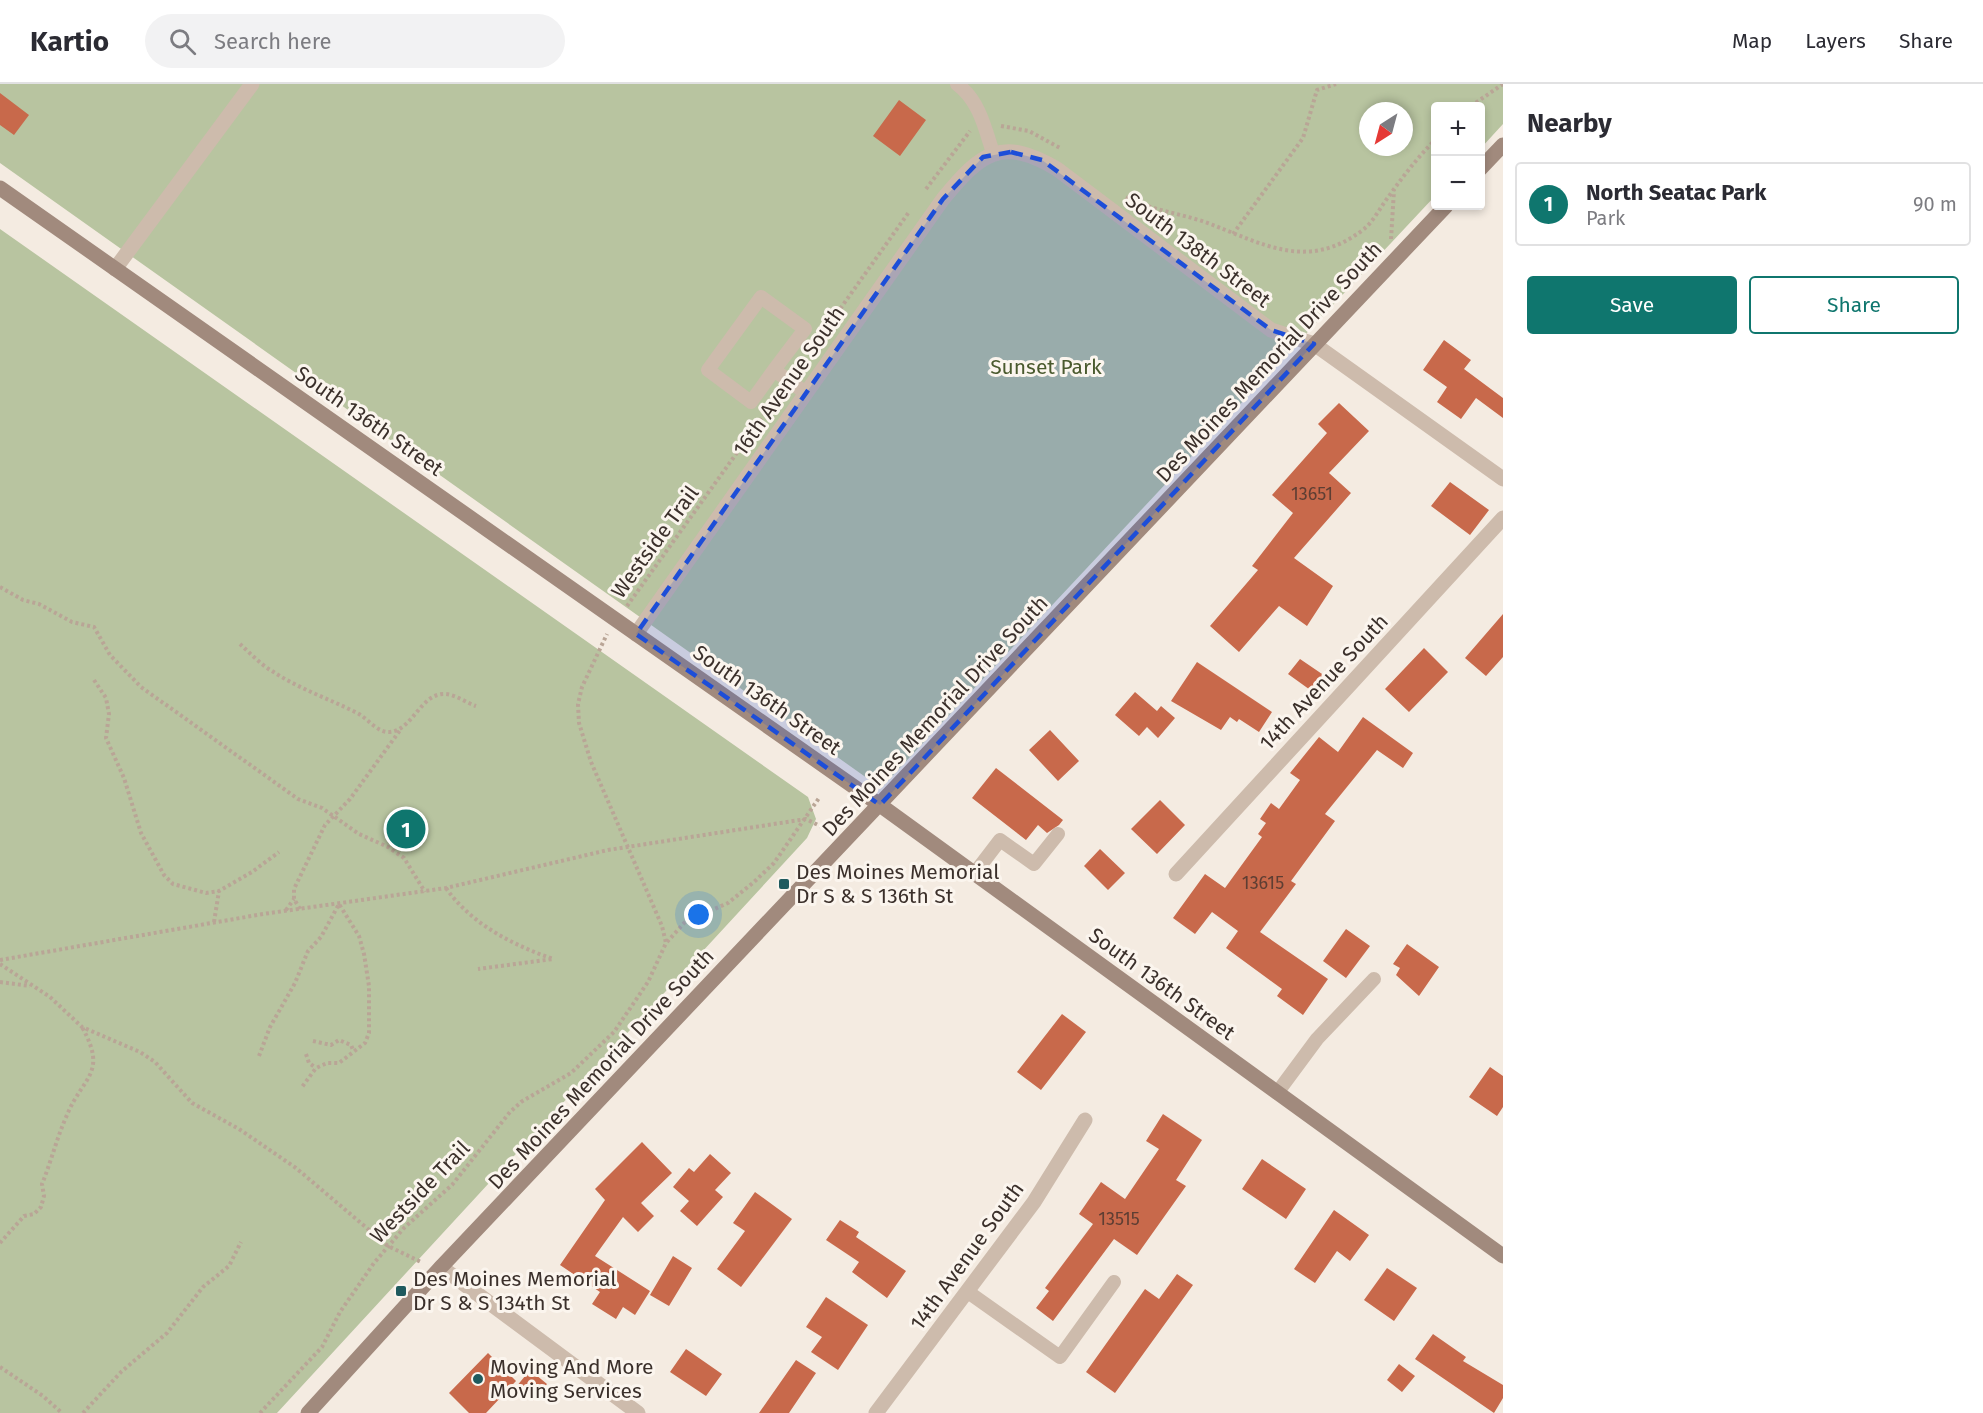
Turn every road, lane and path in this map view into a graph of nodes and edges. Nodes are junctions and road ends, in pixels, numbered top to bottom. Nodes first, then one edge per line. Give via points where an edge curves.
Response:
1 (252, 84) edge
2 (957, 84) edge
3 (1336, 84) edge
4 (1503, 84) edge
5 (973, 89) edge
6 (1477, 102) edge
7 (985, 125) junction
8 (1431, 144) edge
9 (1503, 145) edge
10 (1062, 150) dead end
11 (988, 155) junction
12 (1485, 164) edge
13 (0, 188) edge
14 (1394, 189) junction
15 (1122, 194) dead end
16 (919, 198) dead end
17 (912, 207) dead end
18 (1442, 210) edge
19 (1233, 234) junction
20 (1390, 264) junction
21 (115, 269) junction
22 (816, 342) dead end
23 (1314, 344) junction
24 (774, 370) junction
25 (806, 393) junction
26 (768, 409) dead end
27 (1503, 479) edge
28 (1503, 518) edge
29 (0, 587) edge
30 (617, 621) junction
31 (636, 634) junction
32 (240, 644) dead end
33 (94, 680) dead end
34 (476, 706) dead end
35 (402, 728) junction
36 (819, 798) dead end
37 (880, 805) junction
38 (333, 814) junction
39 (806, 819) junction
40 (828, 830) dead end
41 (1058, 834) dead end
42 (628, 848) junction
43 (279, 852) dead end
44 (974, 874) junction
45 (1176, 874) dead end
46 (446, 888) junction
47 (219, 891) junction
48 (425, 892) junction
49 (294, 899) junction
50 (339, 904) junction
51 (300, 909) junction
52 (285, 911) junction
53 (214, 922) junction
54 (666, 943) junction
55 (0, 962) edge
56 (478, 969) dead end
57 (1374, 979) dead end
58 (0, 982) edge
59 (30, 986) junction
60 (82, 1027) junction
61 (313, 1041) dead end
62 (353, 1050) junction
63 (306, 1054) dead end
64 (259, 1056) dead end
65 (316, 1068) junction
66 (302, 1087) dead end
67 (1277, 1093) junction
68 (1085, 1120) dead end
69 (241, 1242) dead end
70 (0, 1243) edge
71 (388, 1246) junction
72 (1503, 1256) edge
73 (441, 1268) junction
74 (1113, 1281) dead end
75 (968, 1292) junction
76 (0, 1367) edge
77 (62, 1413) edge
78 (83, 1413) edge
79 (260, 1413) edge
80 (308, 1413) edge
81 (638, 1413) edge
82 (876, 1413) edge

1 - 21 street
2 - 5 lane
3 - 19 path via 1317,90 1303,138
4 - 6 path
5 - 7 lane
7 - 10 path via 1029,131
7 - 11 lane
7 - 16 path via 964,136
8 - 14 path
9 - 12 street
11 - 23 street, South 138th Street via 1025,153 1057,169 1271,330
11 - 25 street, 16th Avenue South via 943,199
13 - 21 street, South 136th Street
14 - 19 path via 1366,227 1339,245 1288,252
14 - 20 path
15 - 19 path via 1145,207 1205,222
17 - 22 path
18 - 20 street, Des Moines Memorial Drive South
20 - 23 street, Des Moines Memorial Drive South
21 - 30 street, South 136th Street
23 - 27 street, South 138th Street
23 - 37 street, Des Moines Memorial Drive South
24 - 24 lane via 805,329 761,297 708,370 751,402
24 - 25 lane
25 - 31 street, 16th Avenue South
26 - 30 path, Westside Trail
28 - 45 street, 14th Avenue South
29 - 38 path via 72,622 94,627 110,655 141,687 298,799
30 - 31 street, South 136th Street
30 - 42 path, Westside Trail via 602,641 578,704 579,723 591,762
31 - 37 street, South 136th Street
32 - 35 path via 279,676 359,714 382,732
33 - 47 path via 106,698 106,738 124,778 141,833 165,875 173,884 185,888 206,893
34 - 35 path via 442,694 424,705
35 - 38 path via 350,799
36 - 39 path
37 - 44 street, South 136th Street
37 - 73 street, Des Moines Memorial Drive South
38 - 48 path via 359,834 404,858
38 - 49 path via 298,877
39 - 40 path
39 - 42 path
39 - 54 path via 774,863 754,882 728,903 685,922
41 - 44 lane via 1034,864 1000,840
42 - 46 path
42 - 54 path, Westside Trail
43 - 47 path
44 - 67 street, South 136th Street
46 - 48 path
46 - 56 path via 473,919 553,959
47 - 53 path
48 - 50 path
49 - 51 path
49 - 52 path
50 - 51 path
50 - 62 path via 359,936 369,986 369,1033 365,1043
50 - 64 path via 321,937 308,951
51 - 52 path
52 - 53 path
53 - 55 path
54 - 71 path, Westside Trail via 648,982 614,1032 571,1073 510,1112 452,1185
55 - 59 path
57 - 67 lane via 1317,1039
58 - 59 path
59 - 60 path
60 - 70 path via 92,1045 92,1076 67,1114 42,1184 41,1208 24,1216
60 - 71 path via 155,1062 192,1103 296,1168
61 - 62 path via 331,1045 339,1040
62 - 65 path via 339,1063
63 - 65 path
65 - 66 path
67 - 72 street, South 136th Street
68 - 75 street, 14th Avenue South via 1034,1202
69 - 78 path via 229,1266 203,1287 167,1333 121,1372
71 - 73 path via 412,1260
71 - 79 path, Westside Trail via 351,1295 322,1347
73 - 80 street, Des Moines Memorial Drive South
73 - 81 street
74 - 75 lane via 1060,1357
75 - 82 street, 14th Avenue South
76 - 77 path

